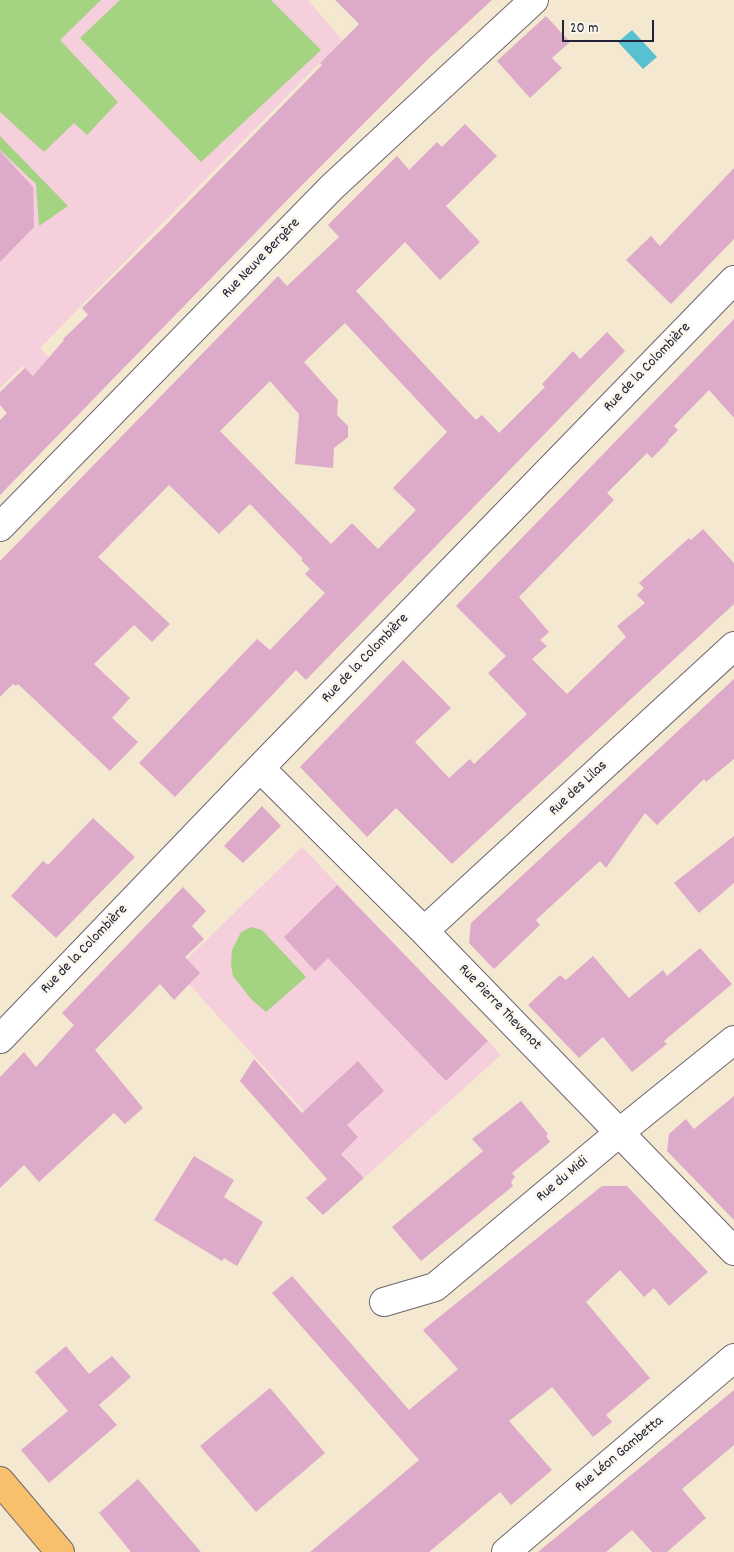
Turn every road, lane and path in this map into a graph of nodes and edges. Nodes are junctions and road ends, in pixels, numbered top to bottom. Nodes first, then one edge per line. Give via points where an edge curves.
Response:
1 (534, 0) edge
2 (734, 280) edge
3 (0, 527) edge
4 (734, 646) edge
5 (260, 768) junction
6 (424, 931) junction
7 (0, 1039) edge
8 (734, 1040) edge
9 (620, 1132) junction
10 (734, 1251) edge
11 (384, 1302) dead end
12 (734, 1358) edge
13 (0, 1480) edge
14 (60, 1552) edge
15 (506, 1552) edge

1 - 3 street, Rue Neuve Bergère via 332,187
2 - 5 street, Rue de la Colombière
4 - 6 street, Rue des Lilas
5 - 6 street, Rue Pierre Thevenot
5 - 7 street, Rue de la Colombière
6 - 9 street, Rue Pierre Thevenot
8 - 9 street, Rue du Midi
9 - 10 street, Rue Pierre Thevenot
9 - 11 street, Rue du Midi via 435,1287
12 - 15 street, Rue Léon Gambetta
13 - 14 main road

